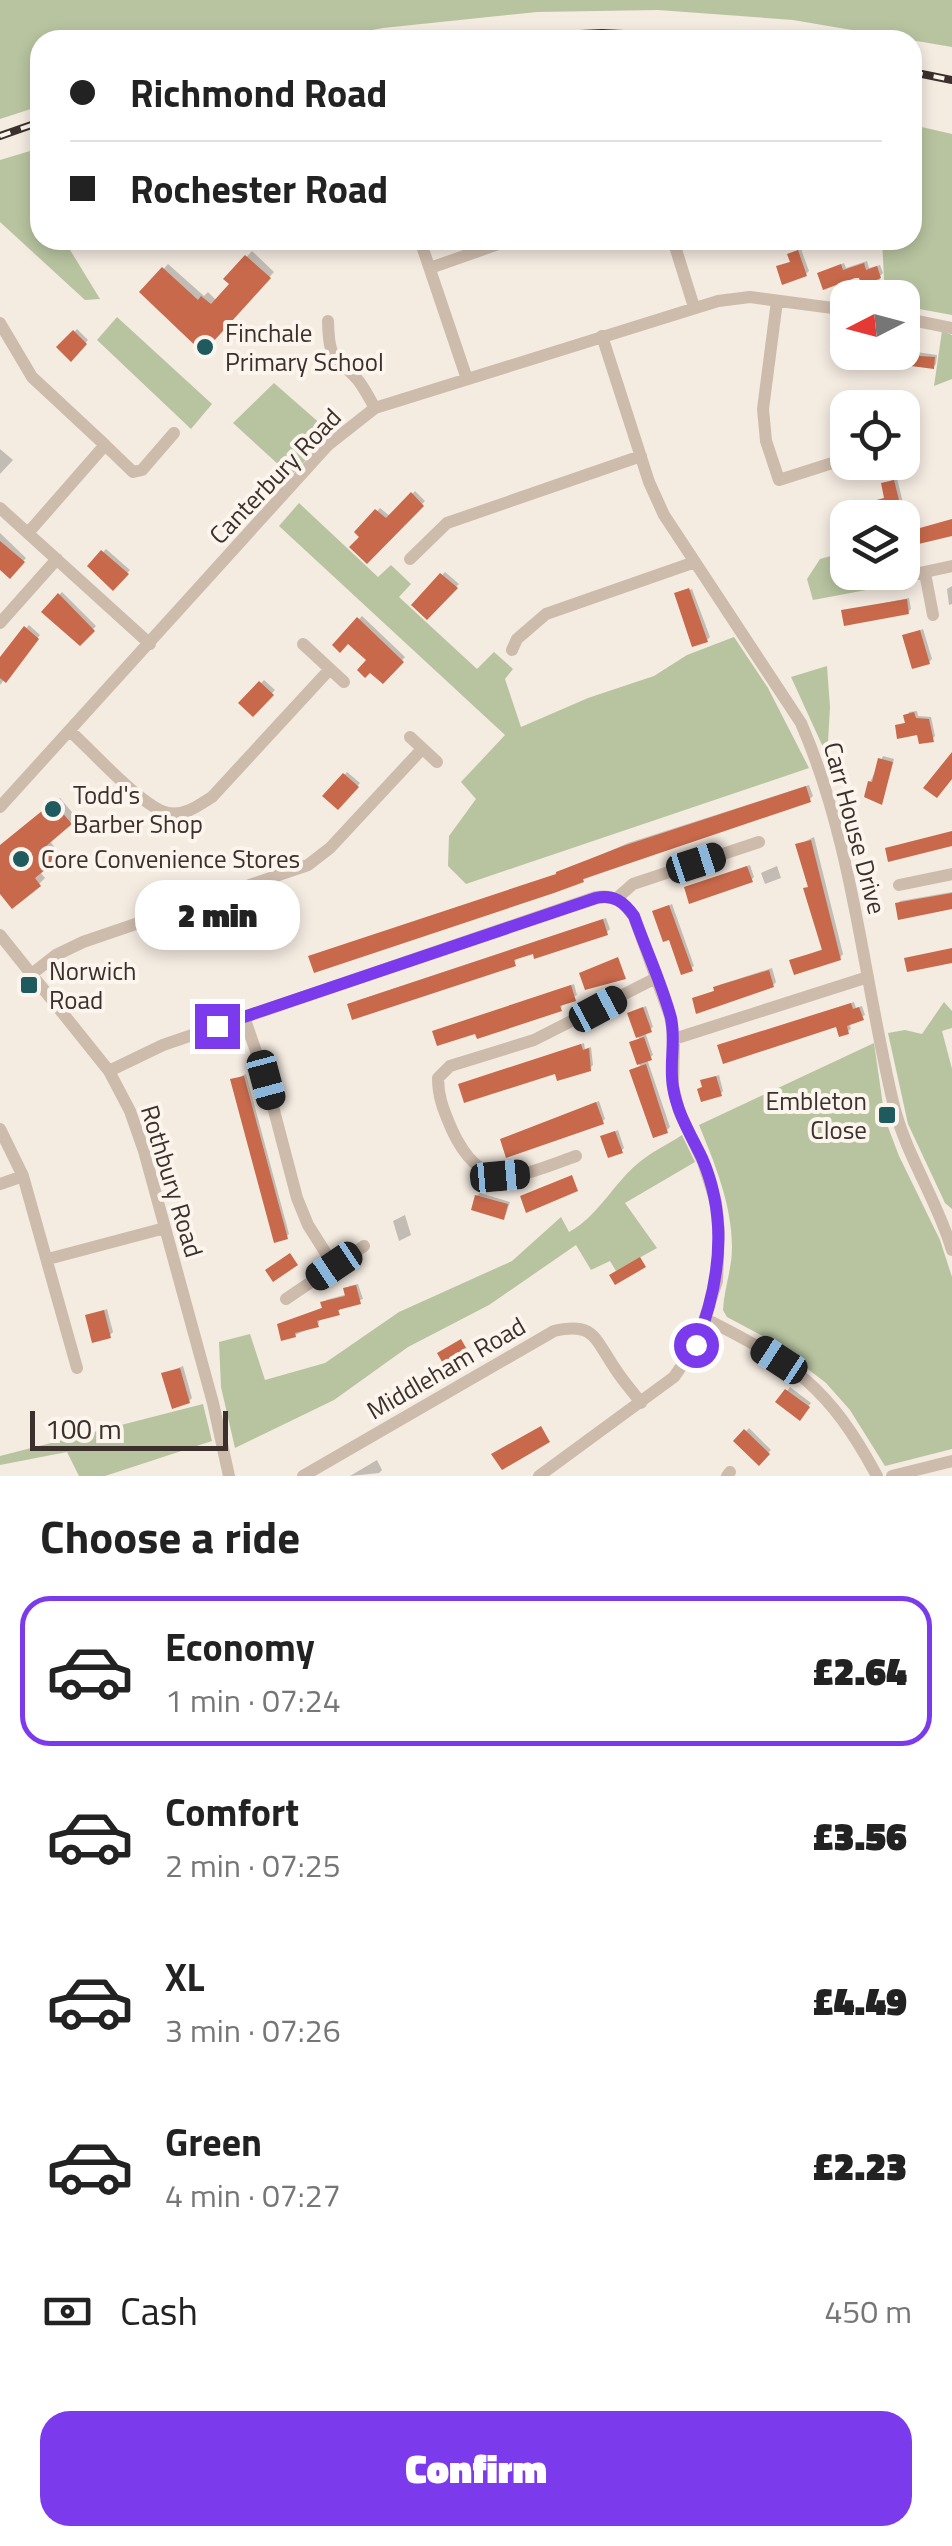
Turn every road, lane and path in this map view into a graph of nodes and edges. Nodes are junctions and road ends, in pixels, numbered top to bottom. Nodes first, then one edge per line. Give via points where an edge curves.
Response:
1 (424, 250) edge
2 (481, 250) edge
3 (675, 250) edge
4 (430, 268) junction
5 (777, 300) junction
6 (694, 307) junction
7 (830, 307) edge
8 (328, 321) dead end
9 (920, 322) edge
10 (0, 323) edge
11 (952, 328) edge
12 (602, 336) junction
13 (467, 379) junction
14 (375, 408) junction
15 (174, 433) dead end
16 (105, 445) junction
17 (640, 456) junction
18 (830, 464) edge
19 (0, 508) edge
20 (28, 533) junction
21 (56, 559) junction
22 (410, 559) dead end
23 (695, 562) junction
24 (952, 566) edge
25 (925, 572) junction
26 (920, 573) edge
27 (933, 615) dead end
28 (0, 623) edge
29 (150, 644) junction
30 (302, 644) dead end
31 (512, 650) dead end
32 (330, 670) junction
33 (344, 682) dead end
34 (70, 731) junction
35 (410, 737) dead end
36 (422, 749) junction
37 (436, 762) dead end
38 (0, 807) edge
39 (759, 842) dead end
40 (952, 874) edge
41 (899, 885) dead end
42 (616, 898) junction
43 (0, 935) edge
44 (33, 973) junction
45 (868, 976) junction
46 (656, 978) junction
47 (244, 1018) junction
48 (674, 1040) junction
49 (109, 1071) junction
50 (0, 1129) edge
51 (576, 1156) dead end
52 (23, 1176) junction
53 (0, 1184) edge
54 (164, 1228) junction
55 (364, 1246) dead end
56 (952, 1250) edge
57 (48, 1259) junction
58 (334, 1266) junction
59 (286, 1299) dead end
60 (706, 1319) junction
61 (77, 1368) dead end
62 (641, 1403) junction
63 (952, 1462) edge
64 (920, 1473) edge
65 (546, 1475) edge
66 (229, 1476) edge
67 (303, 1476) edge
68 (876, 1476) edge
69 (892, 1476) edge

1 - 4 street
2 - 4 street
3 - 6 street
4 - 13 street
5 - 6 street, Canterbury Road
5 - 7 street, Canterbury Road
5 - 18 street via 763,409 766,441 779,480
6 - 12 street, Canterbury Road
8 - 14 street via 334,357
9 - 11 street
10 - 16 street via 32,376
12 - 13 street, Canterbury Road
12 - 17 street, Carr House Drive
13 - 14 street, Canterbury Road
14 - 29 street, Canterbury Road via 328,445
15 - 16 street via 142,470 132,472
16 - 20 street
17 - 22 street via 447,522
17 - 23 street, Carr House Drive via 664,515
19 - 20 street
20 - 21 street
21 - 28 street
21 - 29 street
23 - 31 street via 546,614
23 - 45 street, Carr House Drive via 816,758
24 - 25 street
25 - 26 street
25 - 27 street
29 - 34 street, Canterbury Road
30 - 32 street
32 - 33 street
32 - 34 street via 212,797 189,812 150,805
34 - 38 street, Canterbury Road
35 - 36 street
36 - 37 street
36 - 44 street via 308,865 82,942
39 - 42 street via 634,884
40 - 41 street
42 - 46 street via 634,916
42 - 47 street via 596,898
43 - 44 street, Rothbury Road
44 - 49 street, Rothbury Road
45 - 48 street
45 - 56 street, Carr House Drive via 899,1125
46 - 48 street
46 - 51 street via 534,1040 450,1066 438,1078 438,1098 478,1170 524,1174
47 - 49 street via 162,1044
47 - 58 street via 297,1198
48 - 60 street via 672,1086 704,1162 718,1222 718,1270
49 - 54 street, Rothbury Road via 130,1111
50 - 52 street
52 - 53 street
52 - 57 street
54 - 57 street
54 - 66 street, Rothbury Road
55 - 58 street
57 - 61 street
58 - 59 street
60 - 62 street via 674,1377
60 - 68 street via 807,1379 852,1429
62 - 65 street
62 - 67 street, Middleham Road via 596,1336 582,1328 554,1331
63 - 64 street
64 - 69 street

